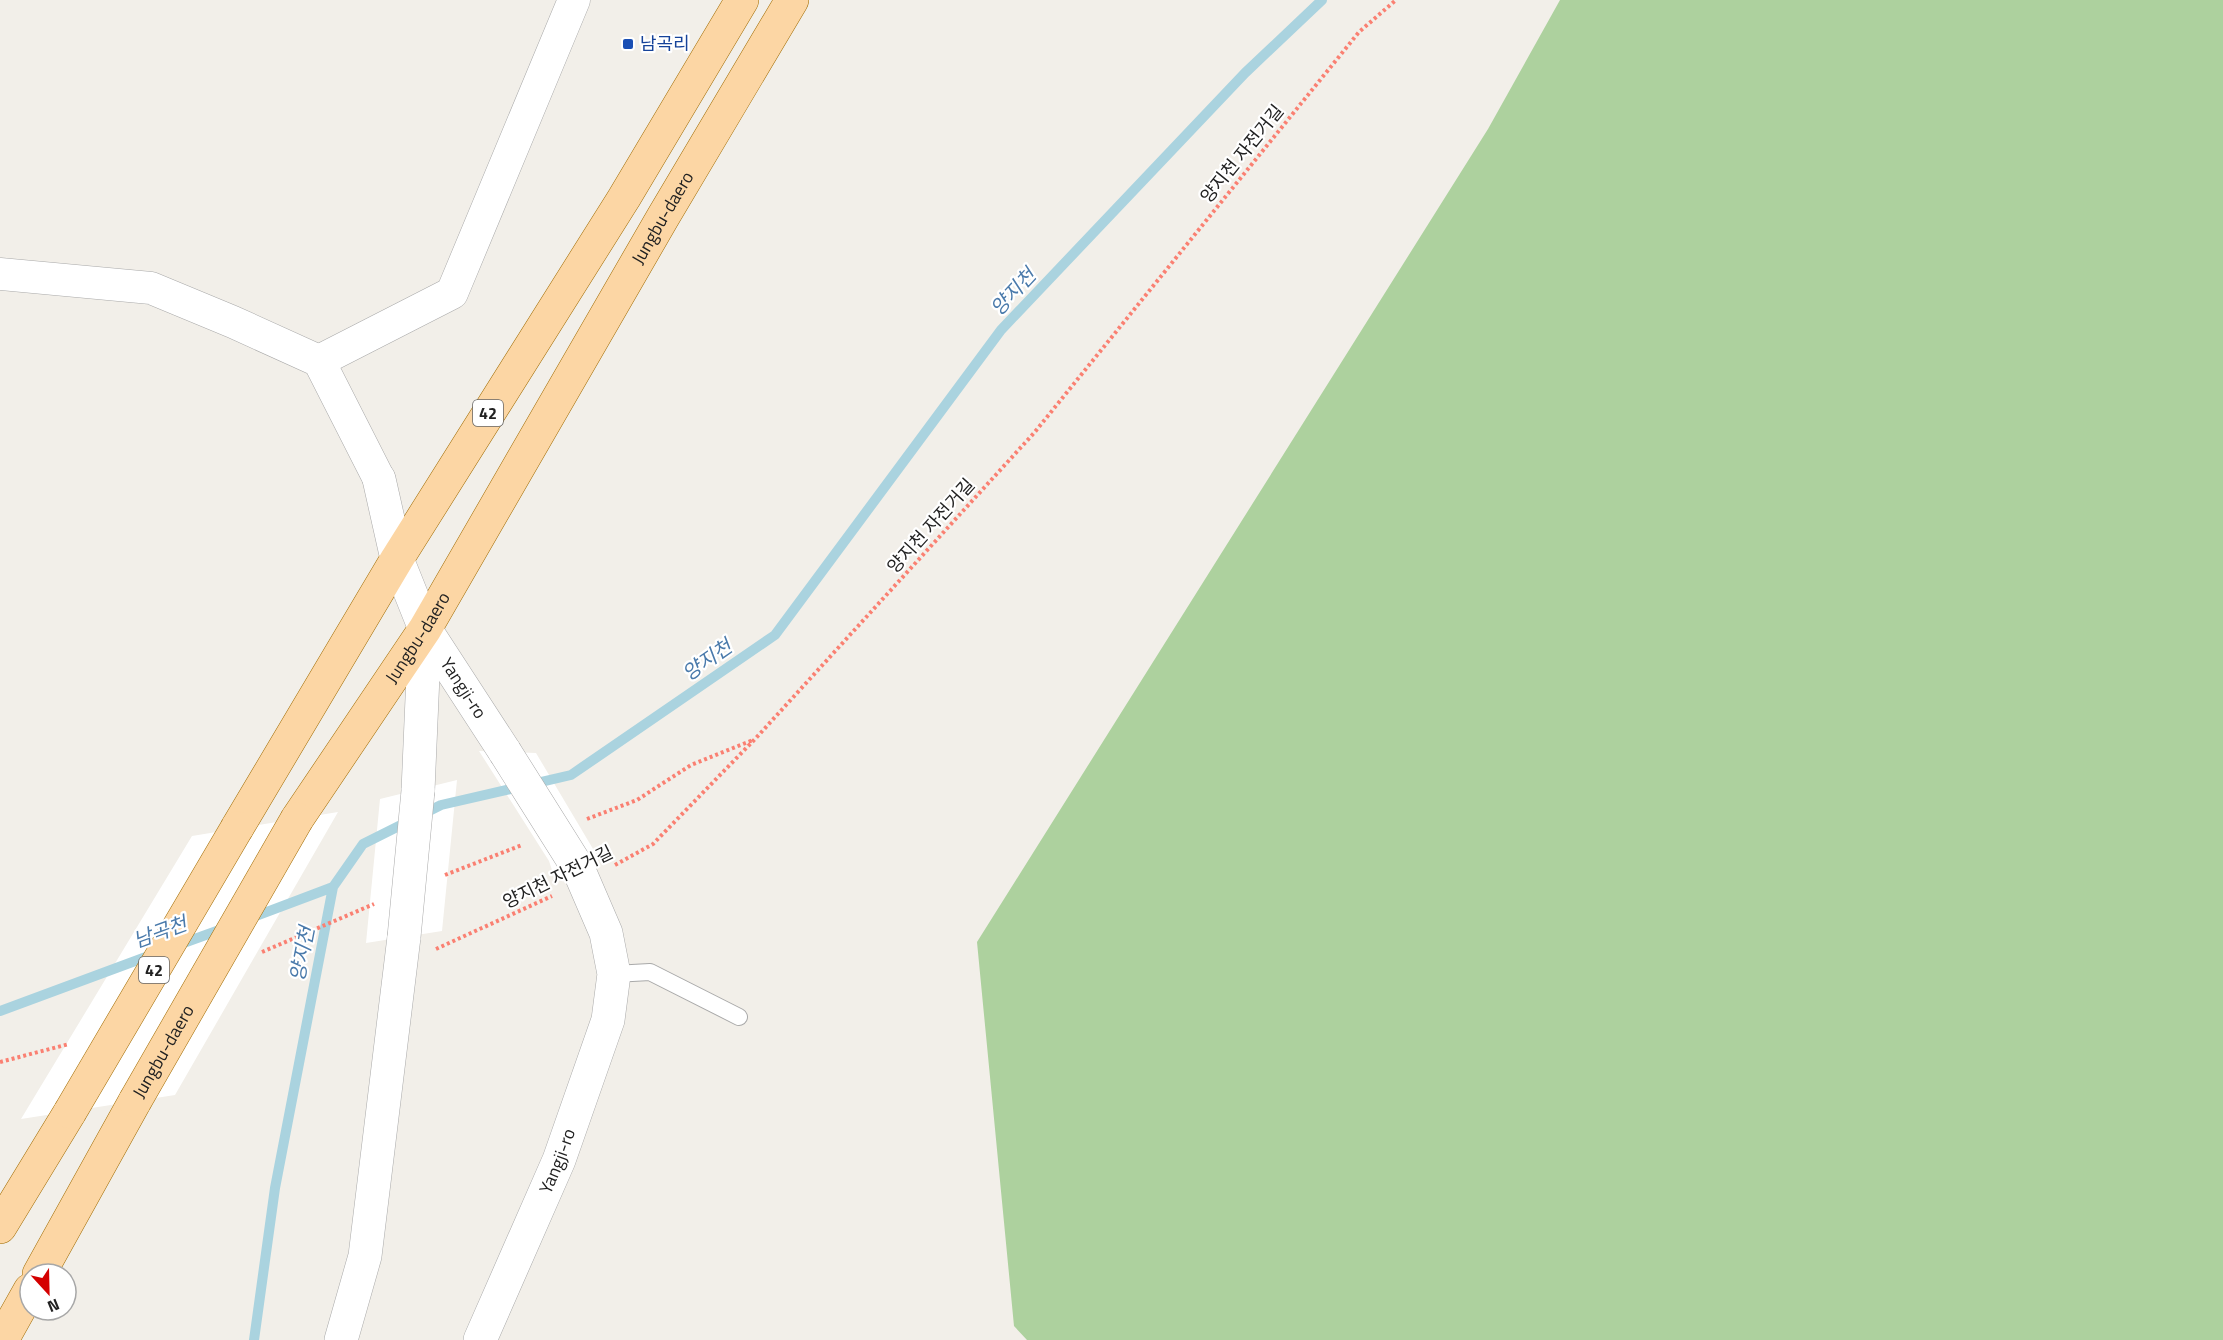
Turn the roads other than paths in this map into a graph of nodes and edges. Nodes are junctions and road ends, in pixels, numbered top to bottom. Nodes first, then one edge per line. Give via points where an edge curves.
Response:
1 (574, 0) edge
2 (742, 0) edge
3 (792, 0) edge
4 (0, 274) edge
5 (319, 360) junction
6 (379, 479) joint
7 (397, 559) junction
8 (425, 629) junction
9 (614, 974) junction
10 (739, 1017) dead end
11 (0, 1227) edge
12 (46, 1262) edge
13 (18, 1311) edge
14 (2, 1340) edge
15 (341, 1340) edge
16 (480, 1340) edge

1 - 5 street via 452,293
2 - 7 main road, 42 via 624,198
3 - 8 main road, Jungbu-daero
4 - 5 street via 151,288
5 - 6 street
6 - 7 street
7 - 8 street
7 - 11 main road, 42, bridge
8 - 9 street, Yangji-ro, bridge via 581,876 606,933
8 - 12 main road, Jungbu-daero, bridge via 297,819
8 - 15 street, Yangji-ro, bridge via 418,791 402,970 365,1256
9 - 10 lane via 650,972
9 - 16 street, Yangji-ro via 608,1020 559,1160
13 - 14 main road

